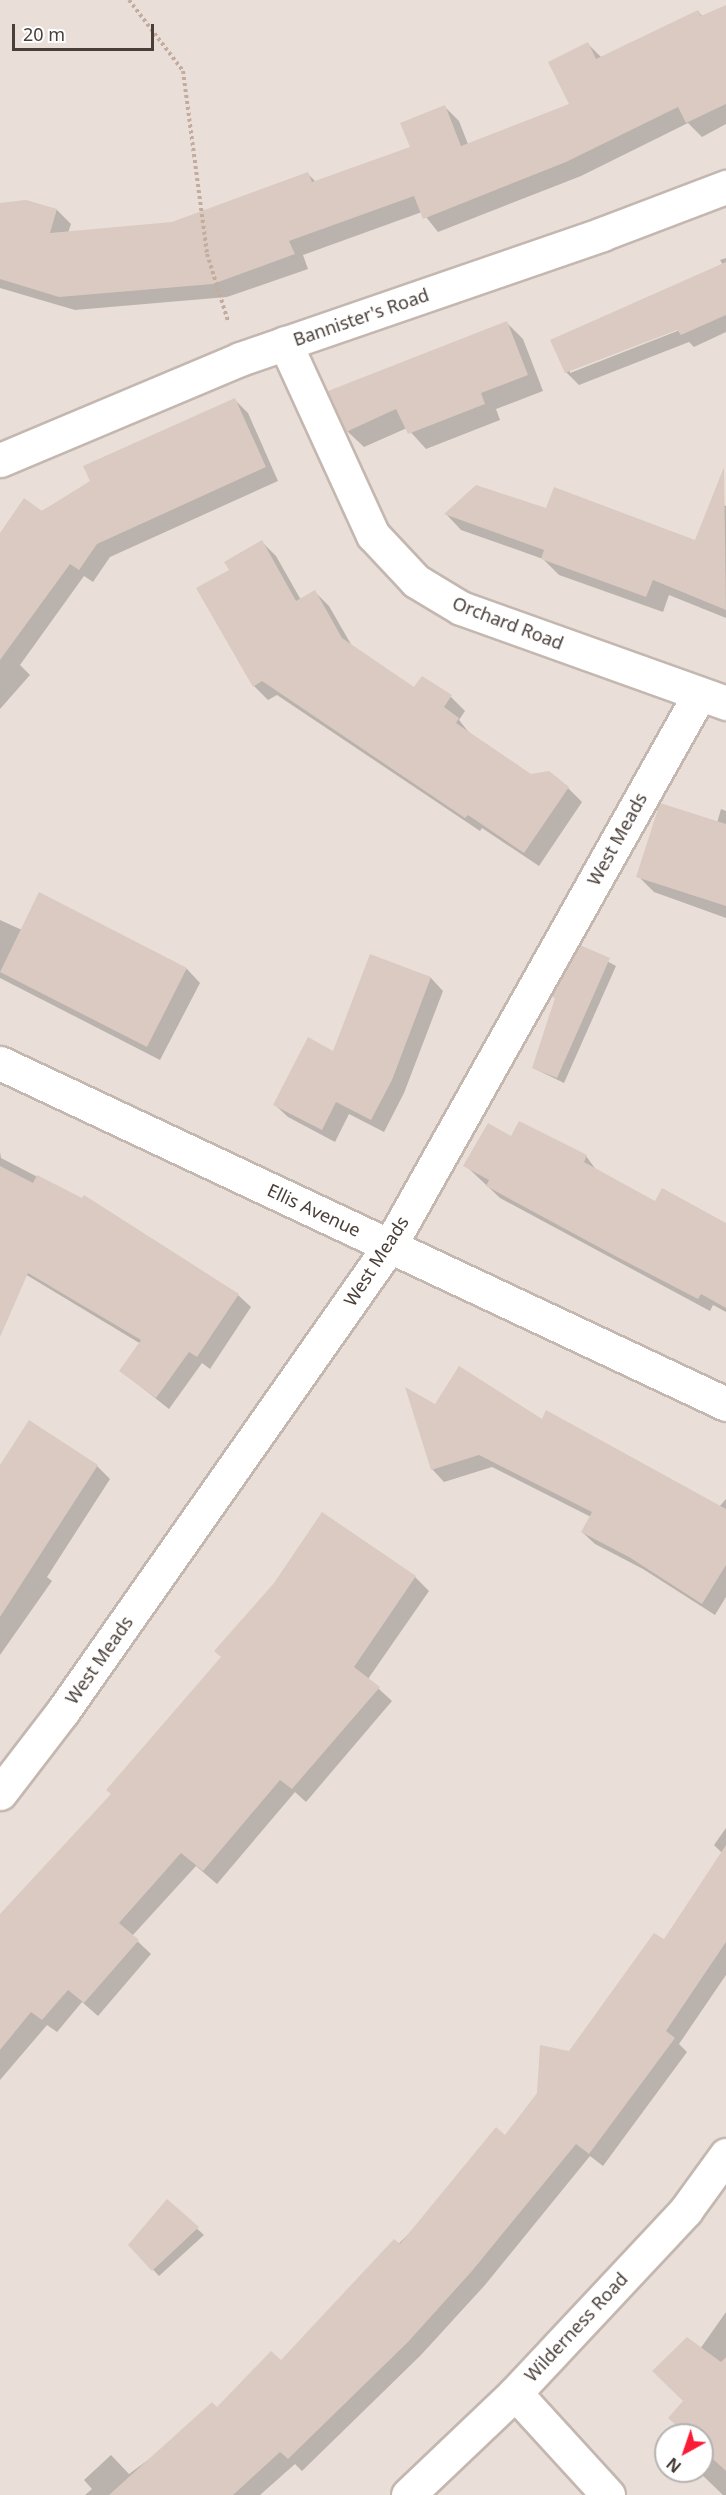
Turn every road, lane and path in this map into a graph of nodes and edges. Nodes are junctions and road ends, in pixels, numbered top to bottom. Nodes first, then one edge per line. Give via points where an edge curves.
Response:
1 (129, 0) edge
2 (726, 186) edge
3 (285, 343) junction
4 (240, 359) junction
5 (3, 453) edge
6 (712, 699) edge
7 (0, 1063) edge
8 (390, 1245) junction
9 (726, 1404) edge
10 (0, 1793) edge
11 (726, 2155) edge
12 (515, 2393) junction
13 (408, 2495) edge
14 (608, 2495) edge

1 - 4 path via 183,71 207,254
2 - 3 street, Bannister's Road via 603,234
3 - 4 street, Bannister's Road
3 - 6 street, Orchard Road via 373,535 416,581 460,608
4 - 5 street, Bannister's Road
6 - 8 street, West Meads
7 - 8 street, Ellis Avenue
8 - 9 street, Ellis Avenue
8 - 10 street, West Meads via 63,1711
11 - 12 street, Wilderness Road via 686,2210
12 - 13 street
12 - 14 street, Wilderness Road

